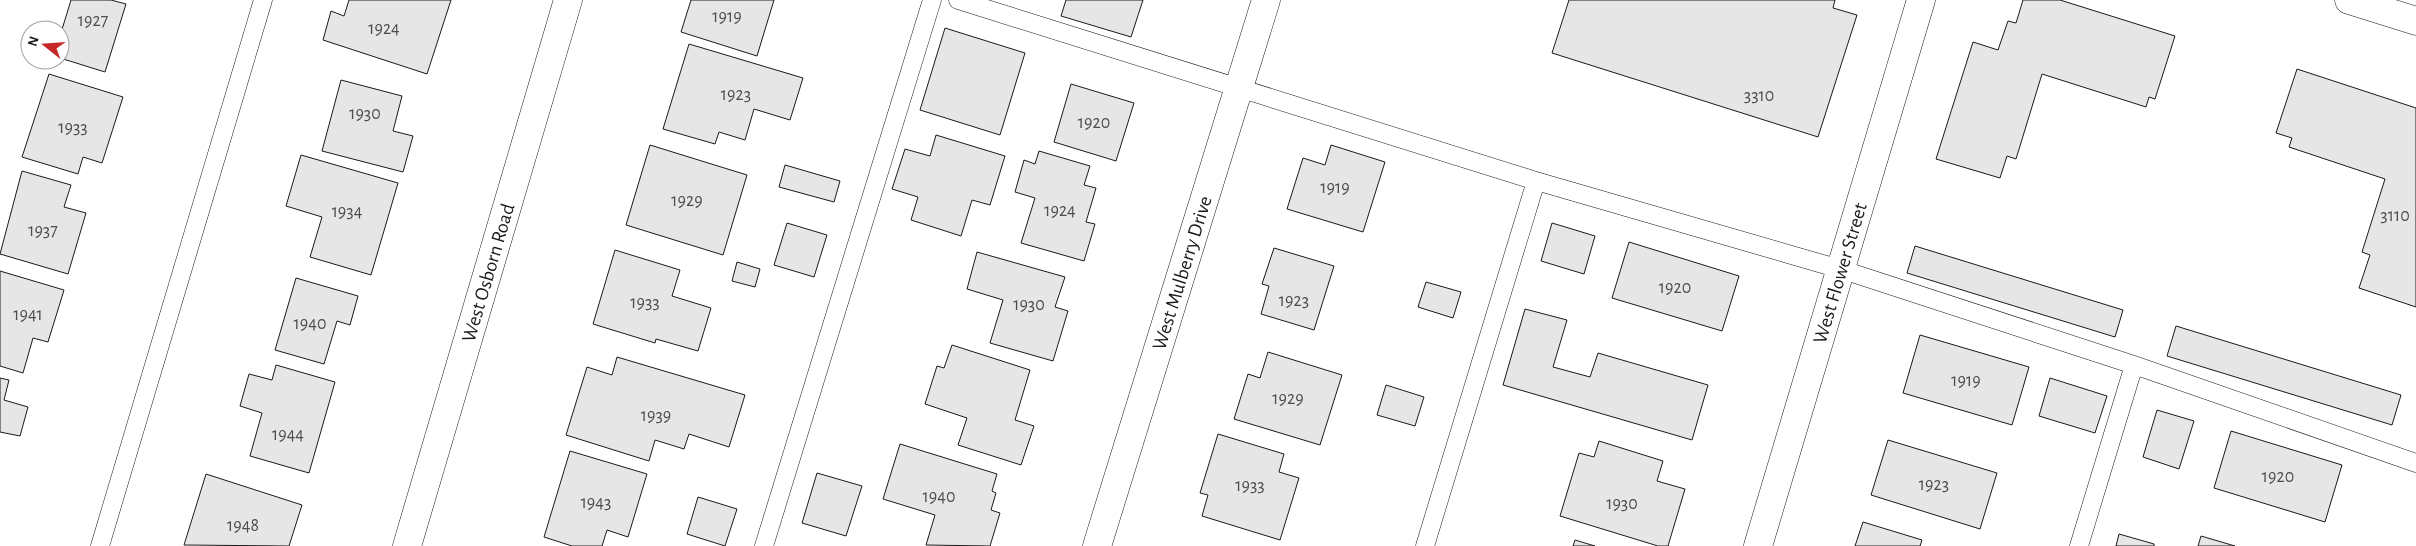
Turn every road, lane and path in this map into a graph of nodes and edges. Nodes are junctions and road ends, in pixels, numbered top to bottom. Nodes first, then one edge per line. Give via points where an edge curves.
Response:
1 (263, 0) edge
2 (568, 0) edge
3 (932, 0) edge
4 (958, 0) edge
5 (1266, 0) edge
6 (1921, 0) edge
7 (2348, 0) edge
8 (2403, 12) edge
9 (1240, 87) junction
10 (1536, 181) junction
11 (1840, 269) junction
12 (2134, 365) junction
13 (2416, 463) edge
14 (100, 546) edge
15 (407, 546) edge
16 (764, 546) edge
17 (1097, 546) edge
18 (1425, 546) edge
19 (1758, 546) edge
20 (2079, 546) edge

1 - 14 lane
2 - 15 street, West Osborn Road
3 - 16 lane
4 - 9 lane
5 - 9 street, West Mulberry Drive
6 - 11 street, West Flower Street
7 - 8 street
9 - 10 lane
9 - 17 street, West Mulberry Drive
10 - 11 lane
10 - 18 lane
11 - 12 lane
11 - 19 street, West Flower Street
12 - 13 lane
12 - 20 lane

